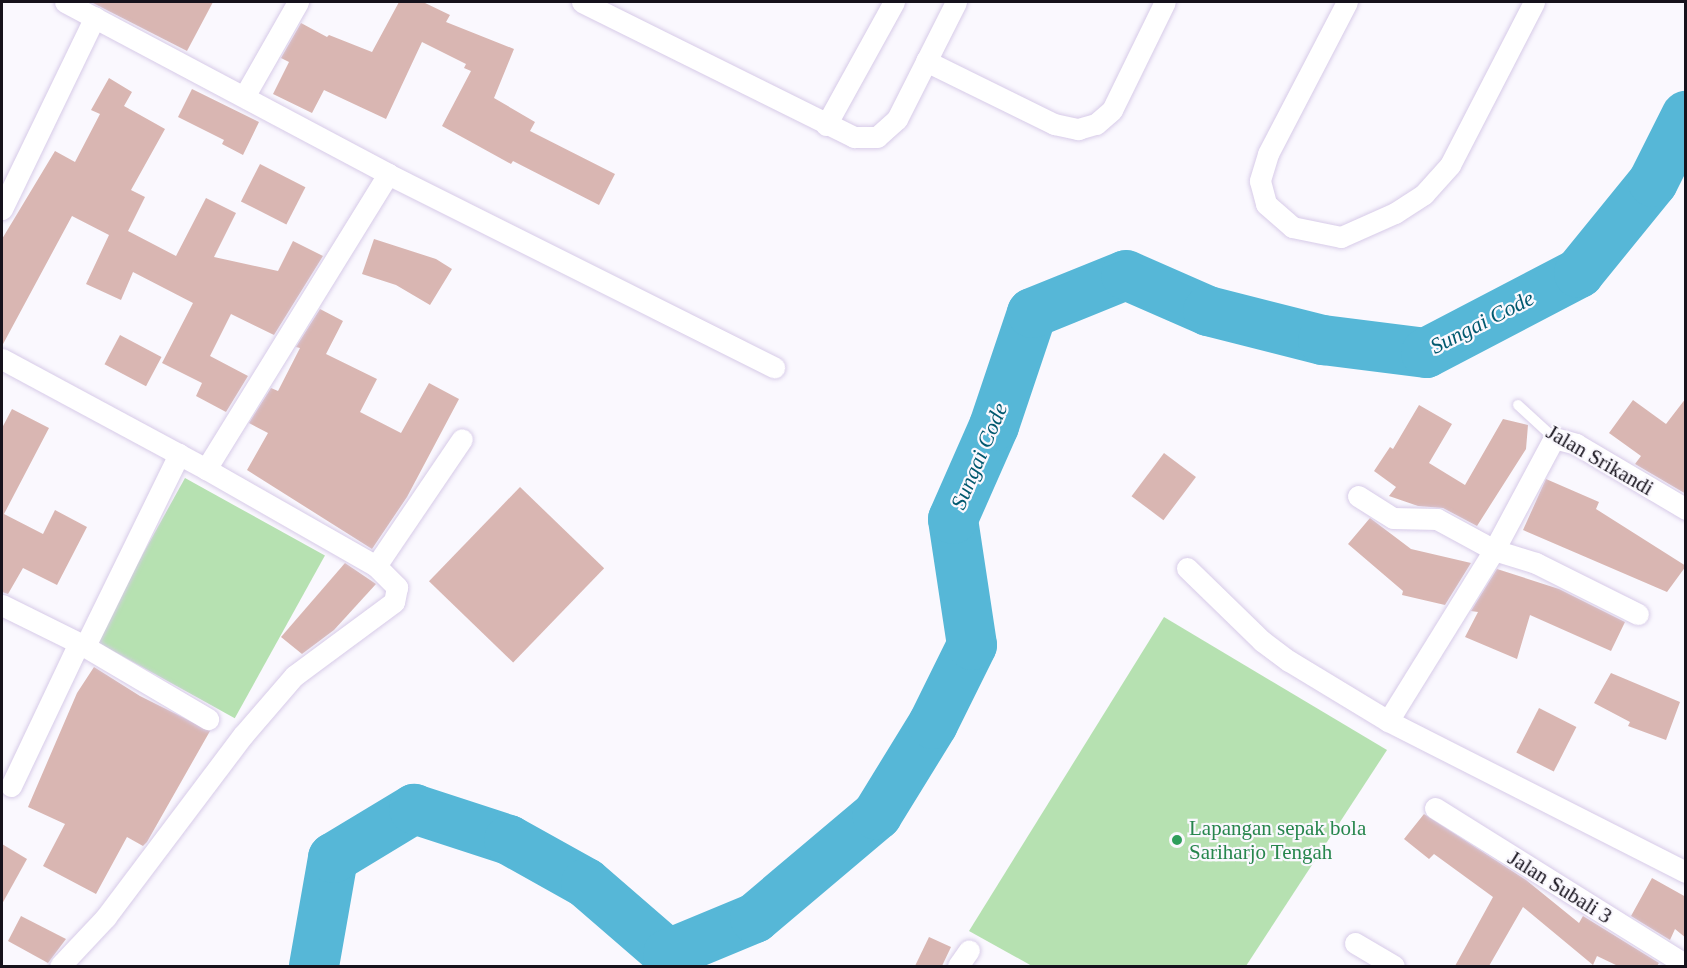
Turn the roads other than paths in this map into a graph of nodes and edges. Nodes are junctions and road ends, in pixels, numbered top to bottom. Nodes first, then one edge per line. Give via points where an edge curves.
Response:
1 (65, 2) edge
2 (298, 2) edge
3 (582, 2) edge
4 (894, 2) edge
5 (956, 2) edge
6 (1165, 2) edge
7 (1347, 2) edge
8 (1534, 2) edge
9 (95, 17) junction
10 (926, 61) junction
11 (245, 95) junction
12 (826, 125) junction
13 (388, 174) junction
14 (2, 209) edge
15 (2, 359) edge
16 (774, 367) dead end
17 (1518, 405) dead end
18 (1554, 438) junction
19 (462, 439) dead end
20 (179, 454) junction
21 (206, 469) junction
22 (1358, 496) dead end
23 (1686, 509) edge
24 (1494, 550) junction
25 (376, 566) junction
26 (1187, 568) dead end
27 (2, 605) edge
28 (1638, 614) dead end
29 (82, 645) junction
30 (208, 719) dead end
31 (1388, 721) junction
32 (11, 786) dead end
33 (1435, 808) dead end
34 (1686, 872) edge
35 (1355, 943) dead end
36 (1686, 965) edge
37 (60, 966) edge
38 (1394, 966) edge

1 - 9 street
2 - 11 street
3 - 12 street
4 - 12 street
5 - 10 street
6 - 10 street via 1112,110 1096,124 1078,129 1054,124
7 - 8 street via 1268,154 1260,181 1266,204 1292,227 1341,237 1414,200 1450,165
9 - 11 street
9 - 14 street
10 - 12 street via 897,119 877,136 855,137
11 - 13 street
13 - 16 street
13 - 21 street
15 - 20 street
17 - 18 lane, Jalan Srikandi
18 - 23 street, Jalan Srikandi via 1576,444
18 - 24 street
19 - 25 street
20 - 21 street
20 - 29 street
21 - 25 street
22 - 24 street via 1393,519 1437,519
24 - 28 street via 1536,563
24 - 31 street
25 - 37 street via 395,581 398,595 394,602 294,676 243,735 106,917
26 - 31 street via 1262,641
27 - 29 street
29 - 30 street
29 - 32 street
31 - 34 street
33 - 36 street, Jalan Subali 3
35 - 38 street

